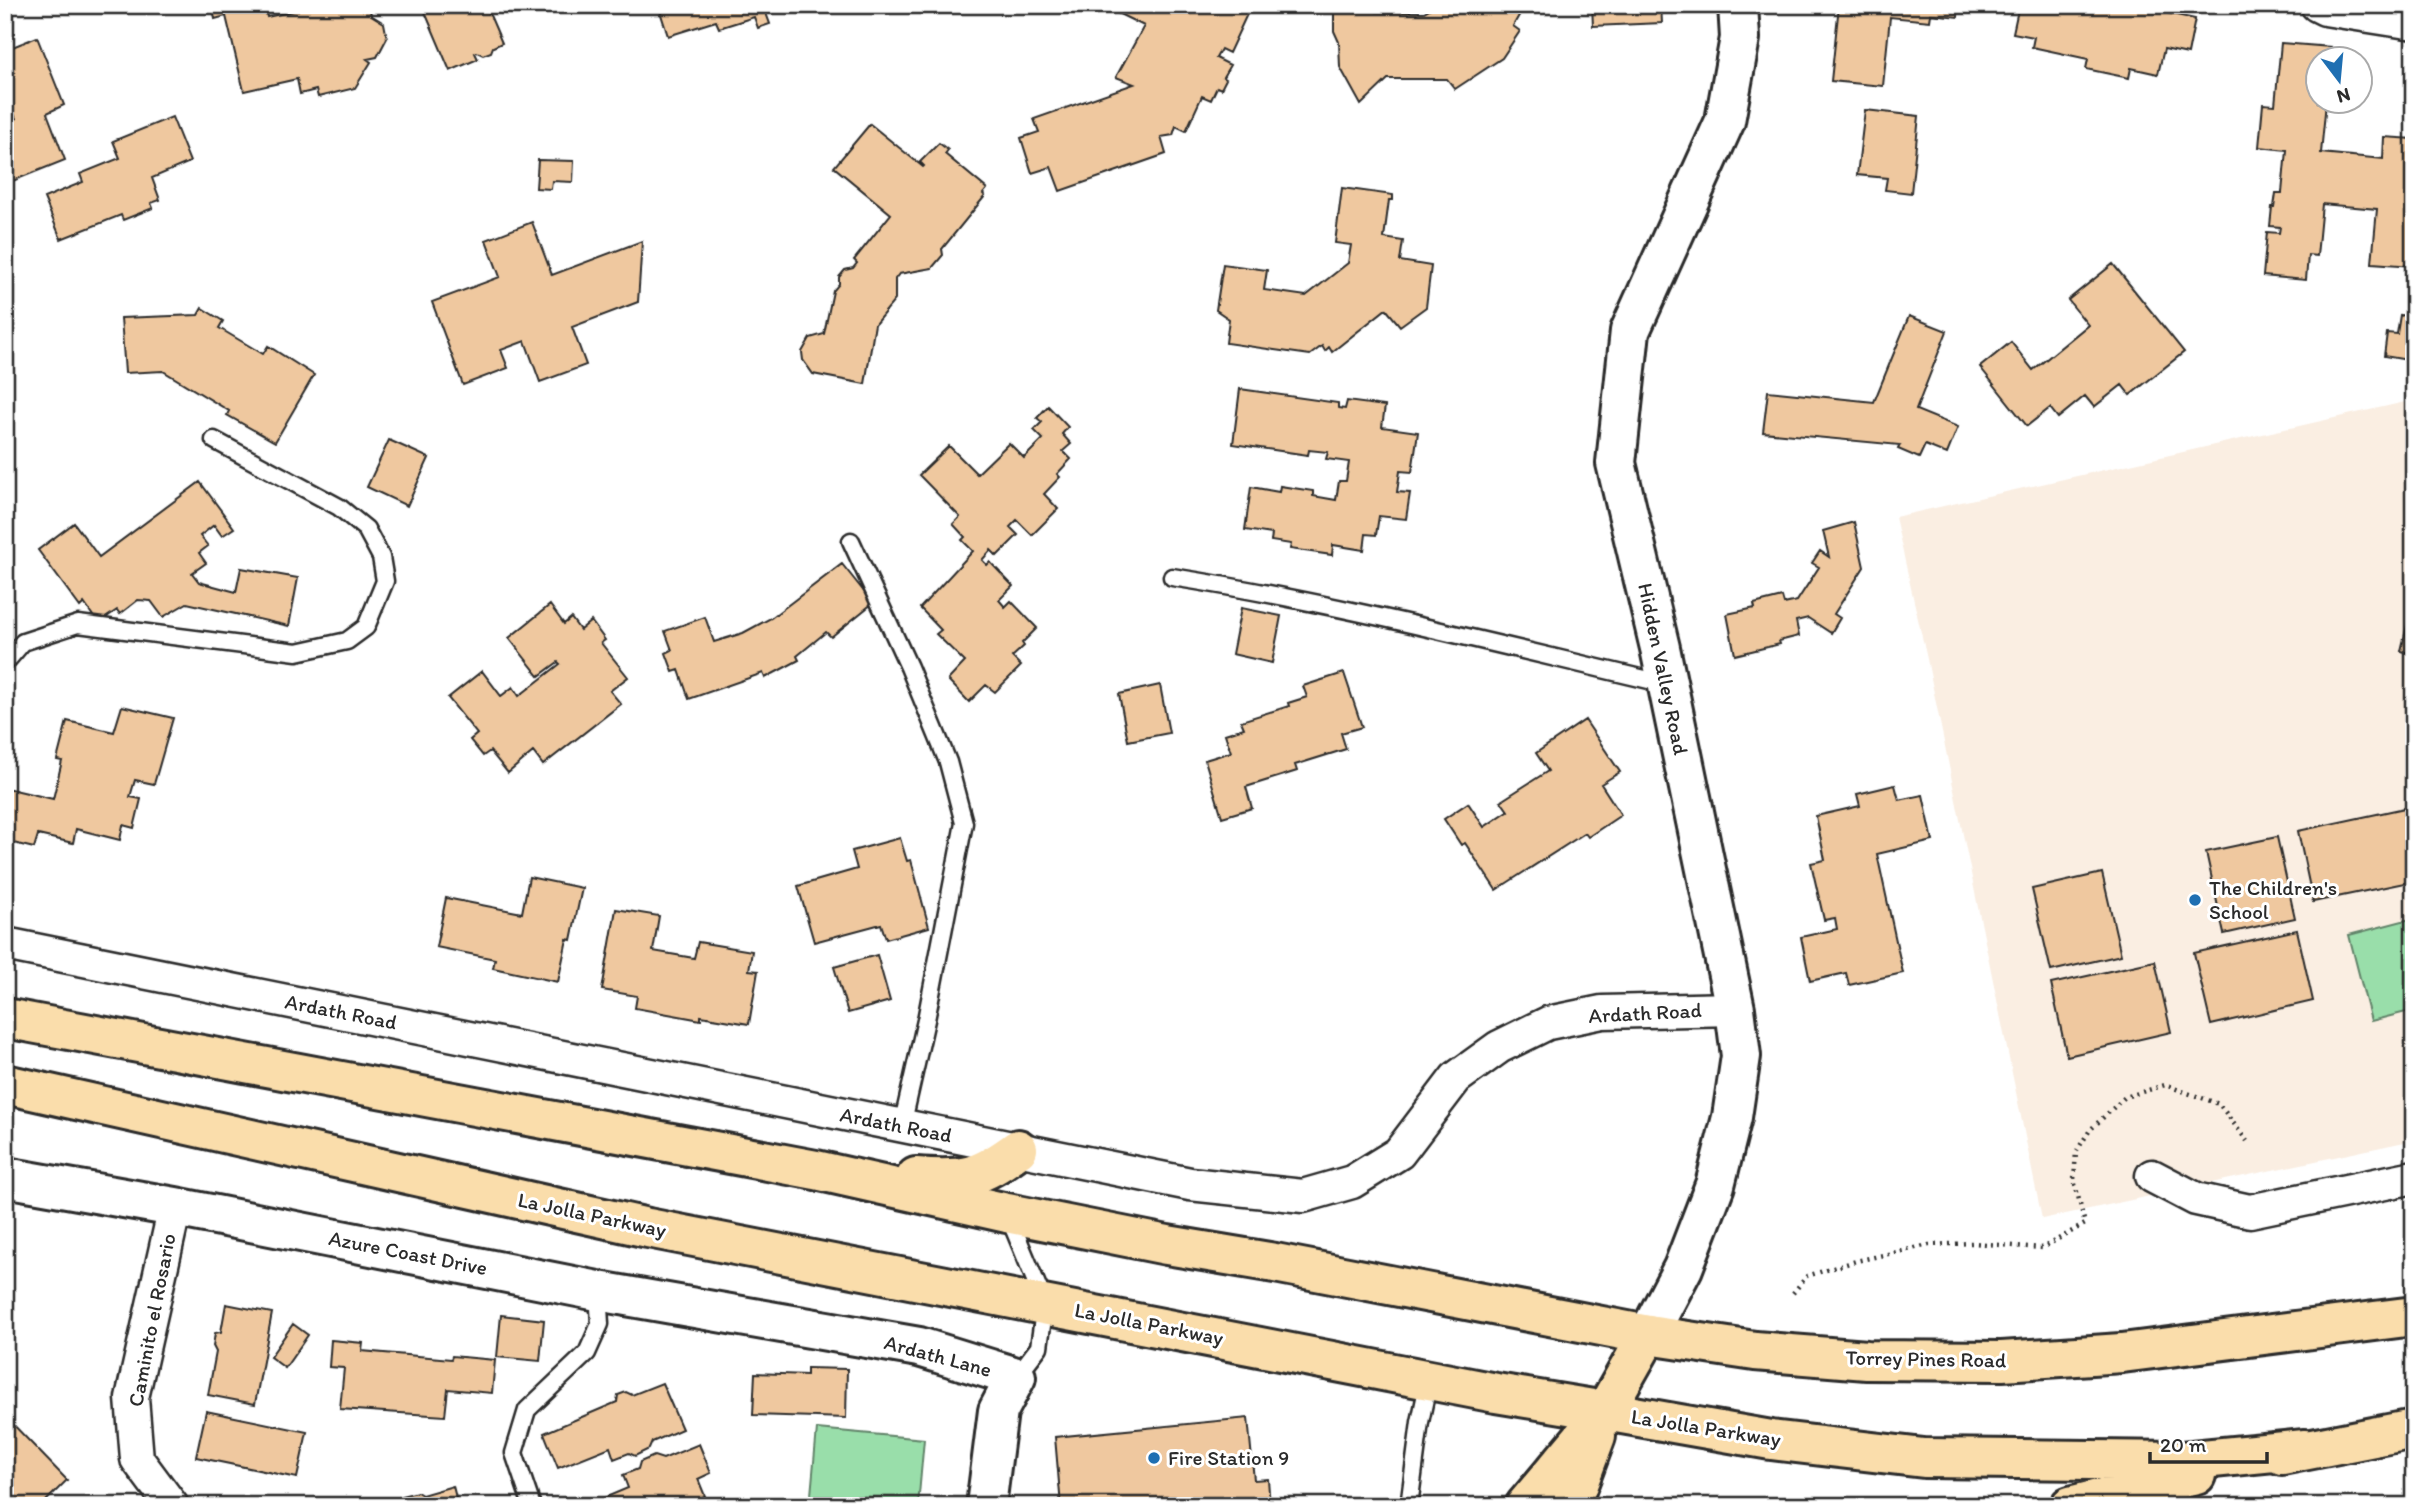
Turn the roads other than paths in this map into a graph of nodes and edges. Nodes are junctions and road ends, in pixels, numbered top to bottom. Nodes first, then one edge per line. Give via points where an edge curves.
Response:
1 (1738, 5) edge
2 (2317, 5) edge
3 (2414, 23) edge
4 (214, 440) dead end
5 (851, 541) dead end
6 (1172, 577) dead end
7 (5, 663) edge
8 (1668, 685) junction
9 (5, 944) edge
10 (1735, 1009) junction
11 (5, 1018) edge
12 (5, 1084) edge
13 (902, 1126) junction
14 (1018, 1149) junction
15 (816, 1170) junction
16 (2152, 1176) dead end
17 (5, 1177) edge
18 (2414, 1177) edge
19 (175, 1207) junction
20 (1007, 1213) junction
21 (598, 1291) junction
22 (1045, 1304) junction
23 (2414, 1316) edge
24 (810, 1328) joint
25 (1648, 1335) junction
26 (1016, 1377) junction
27 (1429, 1380) junction
28 (1605, 1411) junction
29 (2414, 1429) edge
30 (2305, 1449) junction
31 (2077, 1505) edge
32 (172, 1506) edge
33 (532, 1506) edge
34 (986, 1506) edge
35 (1409, 1506) edge
36 (1525, 1506) edge
37 (1570, 1506) edge

1 - 8 street, Hidden Valley Road via 1740,38 1725,121 1630,331 1616,463
2 - 3 street
4 - 7 lane via 339,507 366,529 381,557 385,581 366,627 347,641 297,652 78,624 23,642
5 - 13 lane via 948,762 964,823
6 - 8 lane via 1374,616
8 - 10 street, Hidden Valley Road
9 - 13 street, Ardath Road
10 - 14 street, Ardath Road via 1602,1013 1548,1023 1499,1047 1456,1078 1399,1153 1352,1182 1303,1196 1189,1184
10 - 25 street, Hidden Valley Road via 1741,1056 1715,1185 1683,1268
11 - 15 main road
12 - 22 main road, La Jolla Parkway via 648,1228
13 - 14 street, Ardath Road
14 - 15 main road via 992,1168 954,1180
15 - 20 main road
16 - 18 street via 2196,1199 2250,1211
17 - 19 street, Azure Coast Drive
19 - 21 street, Azure Coast Drive
19 - 32 street, Caminito el Rosario via 132,1398 137,1459
20 - 22 lane
20 - 25 main road
21 - 24 street, Azure Coast Drive
21 - 33 lane via 600,1324 587,1353 527,1410 517,1442 514,1453
22 - 26 lane via 1039,1347
22 - 27 main road, La Jolla Parkway
23 - 25 main road, Torrey Pines Road via 2122,1353 2002,1361 1867,1360 1755,1351
24 - 26 street, Ardath Lane via 919,1347
25 - 28 main road
26 - 34 street, Ardath Lane via 998,1411
27 - 28 main road, La Jolla Parkway
27 - 35 lane
28 - 30 main road, La Jolla Parkway via 1771,1440 1924,1458 2182,1461
28 - 36 main road
28 - 37 main road
29 - 30 main road
30 - 31 main road

